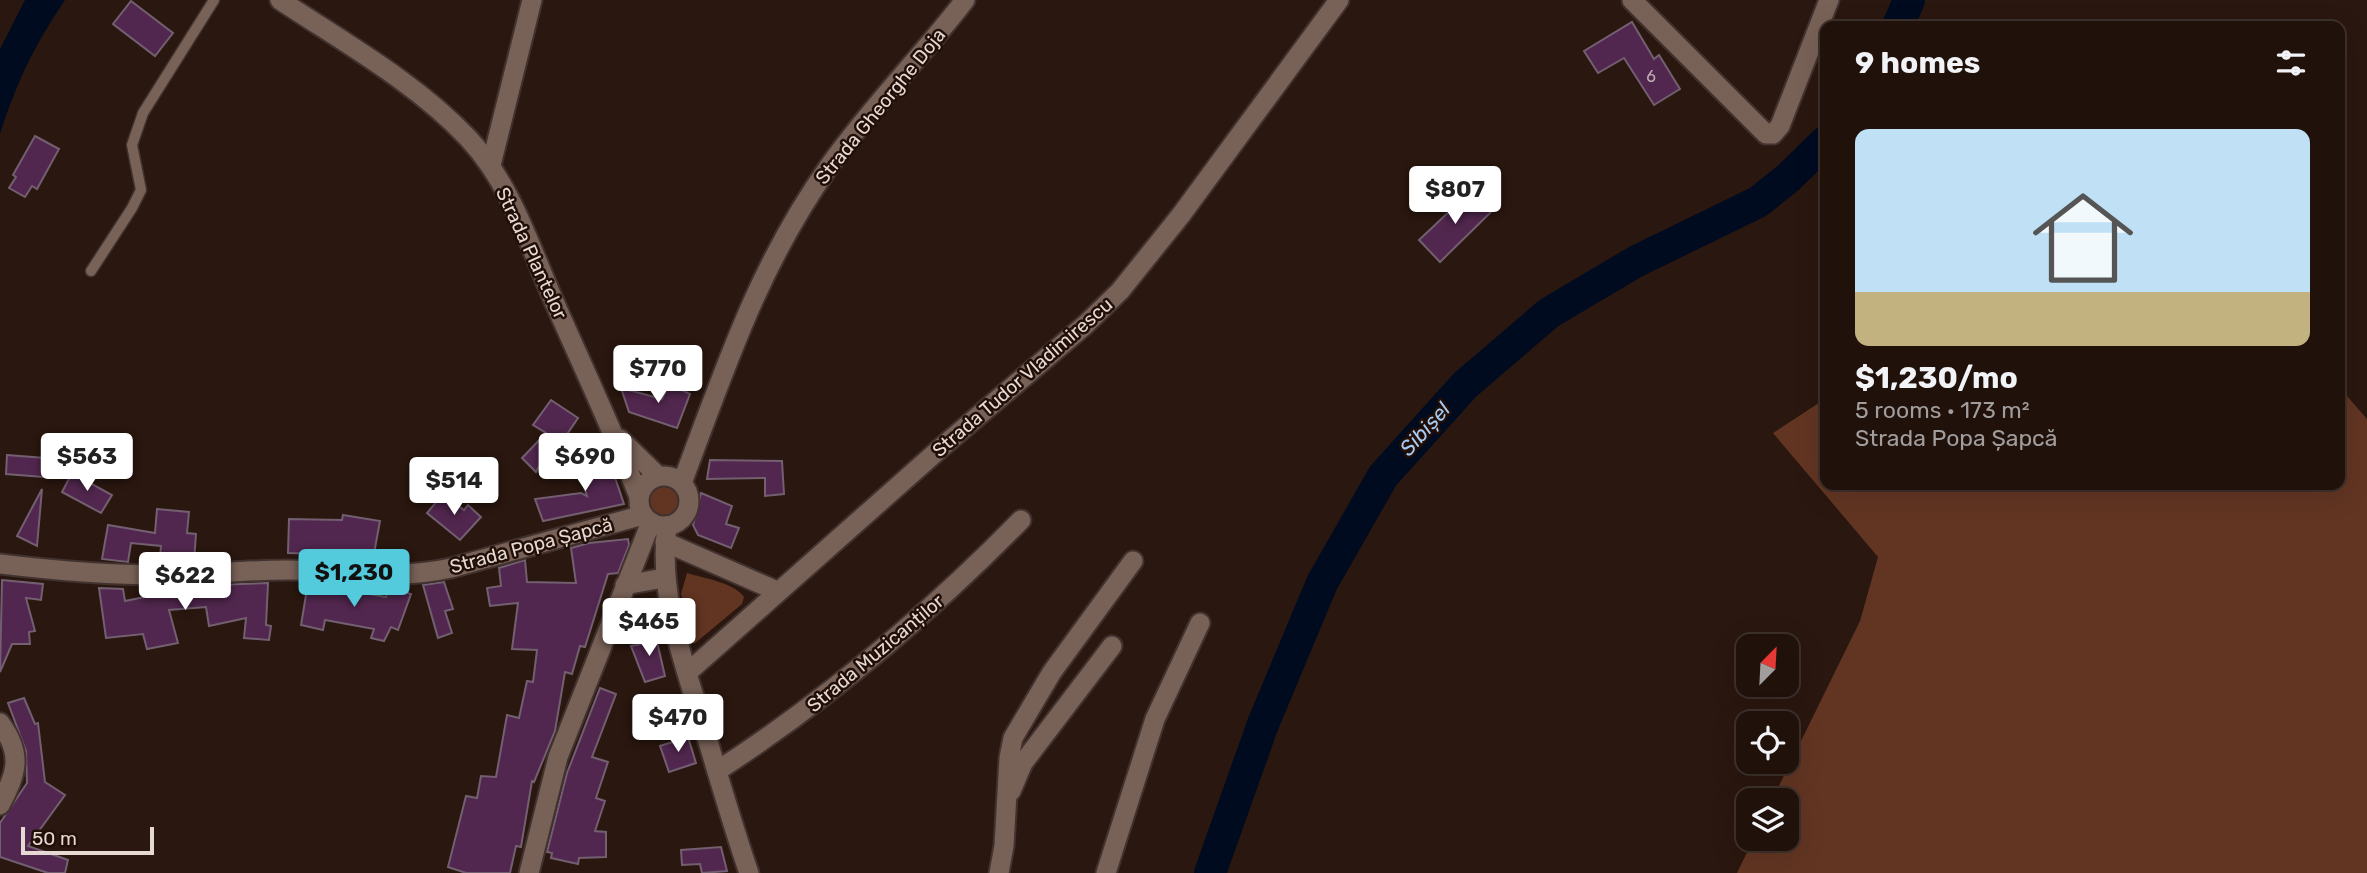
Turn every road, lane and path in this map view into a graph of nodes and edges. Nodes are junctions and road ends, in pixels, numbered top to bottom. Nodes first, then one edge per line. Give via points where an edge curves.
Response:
1 (214, 0) edge
2 (280, 0) edge
3 (532, 0) edge
4 (965, 0) edge
5 (1339, 0) edge
6 (1632, 0) edge
7 (1829, 0) edge
8 (1821, 21) edge
9 (1820, 23) edge
10 (491, 165) junction
11 (91, 271) dead end
12 (614, 433) junction
13 (658, 476) junction
14 (682, 483) junction
15 (653, 520) junction
16 (1021, 520) dead end
17 (1133, 561) dead end
18 (0, 564) edge
19 (664, 578) junction
20 (625, 585) junction
21 (777, 591) junction
22 (1200, 623) dead end
23 (1112, 646) dead end
24 (687, 673) junction
25 (0, 723) edge
26 (717, 771) junction
27 (1007, 800) junction
28 (0, 804) edge
29 (529, 873) edge
30 (750, 873) edge
31 (999, 873) edge
32 (1106, 873) edge

1 - 11 lane via 143,113 132,145 141,190
2 - 10 street, Strada Plantelor via 411,90 468,138
3 - 10 street
4 - 14 street, Strada Gheorghe Doja via 830,165 783,239 745,314
5 - 21 street, Strada Tudor Vladimirescu via 1120,291
6 - 9 street via 1766,134 1780,126
7 - 8 street
10 - 12 street, Strada Plantelor via 525,230
12 - 13 street, Strada Plantelor
12 - 15 street, Strada Plantelor
13 - 14 street
13 - 15 street via 645,484
14 - 15 street via 689,497 682,519
15 - 18 street, Strada Popa Șapcă via 395,577 286,570 128,574
15 - 19 street, Strada Plantelor
15 - 20 street
15 - 21 street
16 - 26 street, Strada Muzicanților via 878,654 774,734
17 - 27 street via 1025,716 1011,748
19 - 20 street
19 - 24 street, Strada Plantelor
20 - 29 street via 558,757
21 - 24 street, Strada Tudor Vladimirescu
22 - 32 street via 1147,741
23 - 27 street via 1024,763
24 - 26 street, Strada Plantelor
25 - 28 street via 15,751 16,767
26 - 30 street, Strada Plantelor
27 - 31 street

